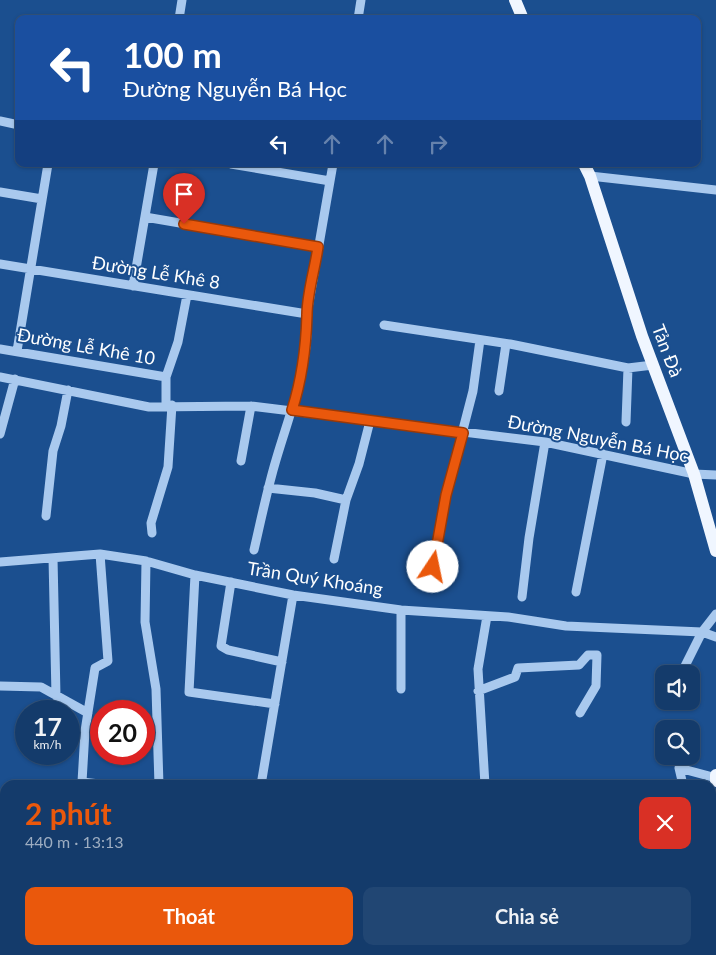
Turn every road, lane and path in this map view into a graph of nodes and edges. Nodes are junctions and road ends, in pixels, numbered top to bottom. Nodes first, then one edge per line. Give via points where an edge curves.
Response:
1 (182, 0) edge
2 (361, 0) edge
3 (515, 0) edge
4 (180, 15) edge
5 (359, 15) edge
6 (521, 15) edge
7 (0, 121) edge
8 (15, 124) edge
9 (47, 167) edge
10 (154, 167) edge
11 (248, 167) edge
12 (332, 167) edge
13 (586, 167) edge
14 (590, 176) junction
15 (330, 181) junction
16 (716, 190) edge
17 (0, 192) edge
18 (42, 199) junction
19 (145, 218) junction
20 (318, 247) junction
21 (0, 264) edge
22 (31, 269) junction
23 (133, 286) junction
24 (187, 295) junction
25 (307, 314) junction
26 (384, 325) dead end
27 (480, 340) junction
28 (506, 344) junction
29 (0, 349) edge
30 (17, 351) junction
31 (653, 365) junction
32 (628, 368) junction
33 (166, 376) junction
34 (0, 377) edge
35 (15, 379) junction
36 (68, 390) junction
37 (499, 391) dead end
38 (169, 405) junction
39 (251, 406) junction
40 (292, 410) junction
41 (370, 421) junction
42 (626, 422) dead end
43 (463, 433) junction
44 (0, 434) edge
45 (545, 442) junction
46 (603, 454) junction
47 (241, 461) dead end
48 (694, 474) junction
49 (716, 475) edge
50 (268, 488) junction
51 (346, 500) junction
52 (46, 516) dead end
53 (152, 533) dead end
54 (254, 550) dead end
55 (716, 551) edge
56 (100, 554) junction
57 (52, 558) junction
58 (334, 559) dead end
59 (146, 561) junction
60 (0, 562) edge
61 (433, 567) dead end
62 (195, 575) junction
63 (231, 582) junction
64 (576, 592) dead end
65 (293, 595) junction
66 (522, 597) dead end
67 (401, 610) junction
68 (716, 614) edge
69 (487, 616) junction
70 (702, 632) junction
71 (716, 637) edge
72 (282, 662) junction
73 (686, 665) edge
74 (0, 686) edge
75 (401, 689) dead end
76 (478, 691) junction
77 (56, 696) junction
78 (275, 704) junction
79 (88, 713) junction
80 (580, 714) dead end
81 (680, 765) edge
82 (679, 768) junction
83 (716, 778) edge
84 (82, 780) edge
85 (160, 780) edge
86 (261, 780) edge
87 (485, 780) edge
88 (682, 780) edge

1 - 4 street
2 - 5 street
3 - 6 main road
7 - 8 street
9 - 18 street
10 - 19 street
11 - 15 street
12 - 15 street
13 - 14 main road, Tản Đà
14 - 16 street
14 - 31 main road, Tản Đà
15 - 20 street
17 - 18 street
18 - 22 street
19 - 20 street
19 - 23 street
20 - 25 street
21 - 22 street, Đường Lễ Khê 8
22 - 23 street, Đường Lễ Khê 8
22 - 30 street
23 - 24 street, Đường Lễ Khê 8
24 - 25 street, Đường Lễ Khê 8
24 - 33 street via 178,342
25 - 40 street via 307,342
26 - 27 street
27 - 28 street
27 - 43 street
28 - 32 street
28 - 37 street
29 - 30 street, Đường Lễ Khê 10
30 - 33 street, Đường Lễ Khê 10
31 - 32 street
31 - 48 main road, Tản Đà
32 - 42 street
33 - 38 street
34 - 35 street, Đường Nguyễn Bá Học
35 - 36 street, Đường Nguyễn Bá Học
35 - 44 street
36 - 38 street, Đường Nguyễn Bá Học via 149,407
36 - 52 street via 53,450
38 - 39 street, Đường Nguyễn Bá Học
38 - 53 street via 168,467 151,523
39 - 40 street, Đường Nguyễn Bá Học
39 - 47 street
40 - 41 street, Đường Nguyễn Bá Học
40 - 50 street
41 - 43 street, Đường Nguyễn Bá Học
41 - 51 street
43 - 45 street, Đường Nguyễn Bá Học
43 - 61 street via 446,495
45 - 46 street, Đường Nguyễn Bá Học
45 - 66 street
46 - 48 street, Đường Nguyễn Bá Học
46 - 64 street
48 - 49 street, Đường Nguyễn Bá Học
48 - 55 main road, Tản Đà
50 - 51 street
50 - 54 street
51 - 58 street
56 - 57 street, Trần Quý Khoáng
56 - 59 street, Trần Quý Khoáng
56 - 79 street via 108,661 95,668
57 - 60 street, Trần Quý Khoáng
57 - 77 street
59 - 62 street, Trần Quý Khoáng
59 - 85 street via 145,622 156,689
62 - 63 street, Trần Quý Khoáng
62 - 78 street via 189,692
63 - 65 street, Trần Quý Khoáng
63 - 72 street via 221,646
65 - 67 street, Trần Quý Khoáng
65 - 72 street
67 - 69 street, Trần Quý Khoáng
67 - 75 street
68 - 70 street
69 - 70 street, Trần Quý Khoáng via 566,626
69 - 76 street via 478,669
70 - 71 street, Trần Quý Khoáng
70 - 73 street
72 - 78 street
74 - 77 street via 41,687
76 - 80 street via 515,678 518,668 579,665 588,655 597,656 596,686
76 - 87 street
77 - 79 street
78 - 86 street
79 - 84 street
81 - 82 street
82 - 83 street
82 - 88 street

